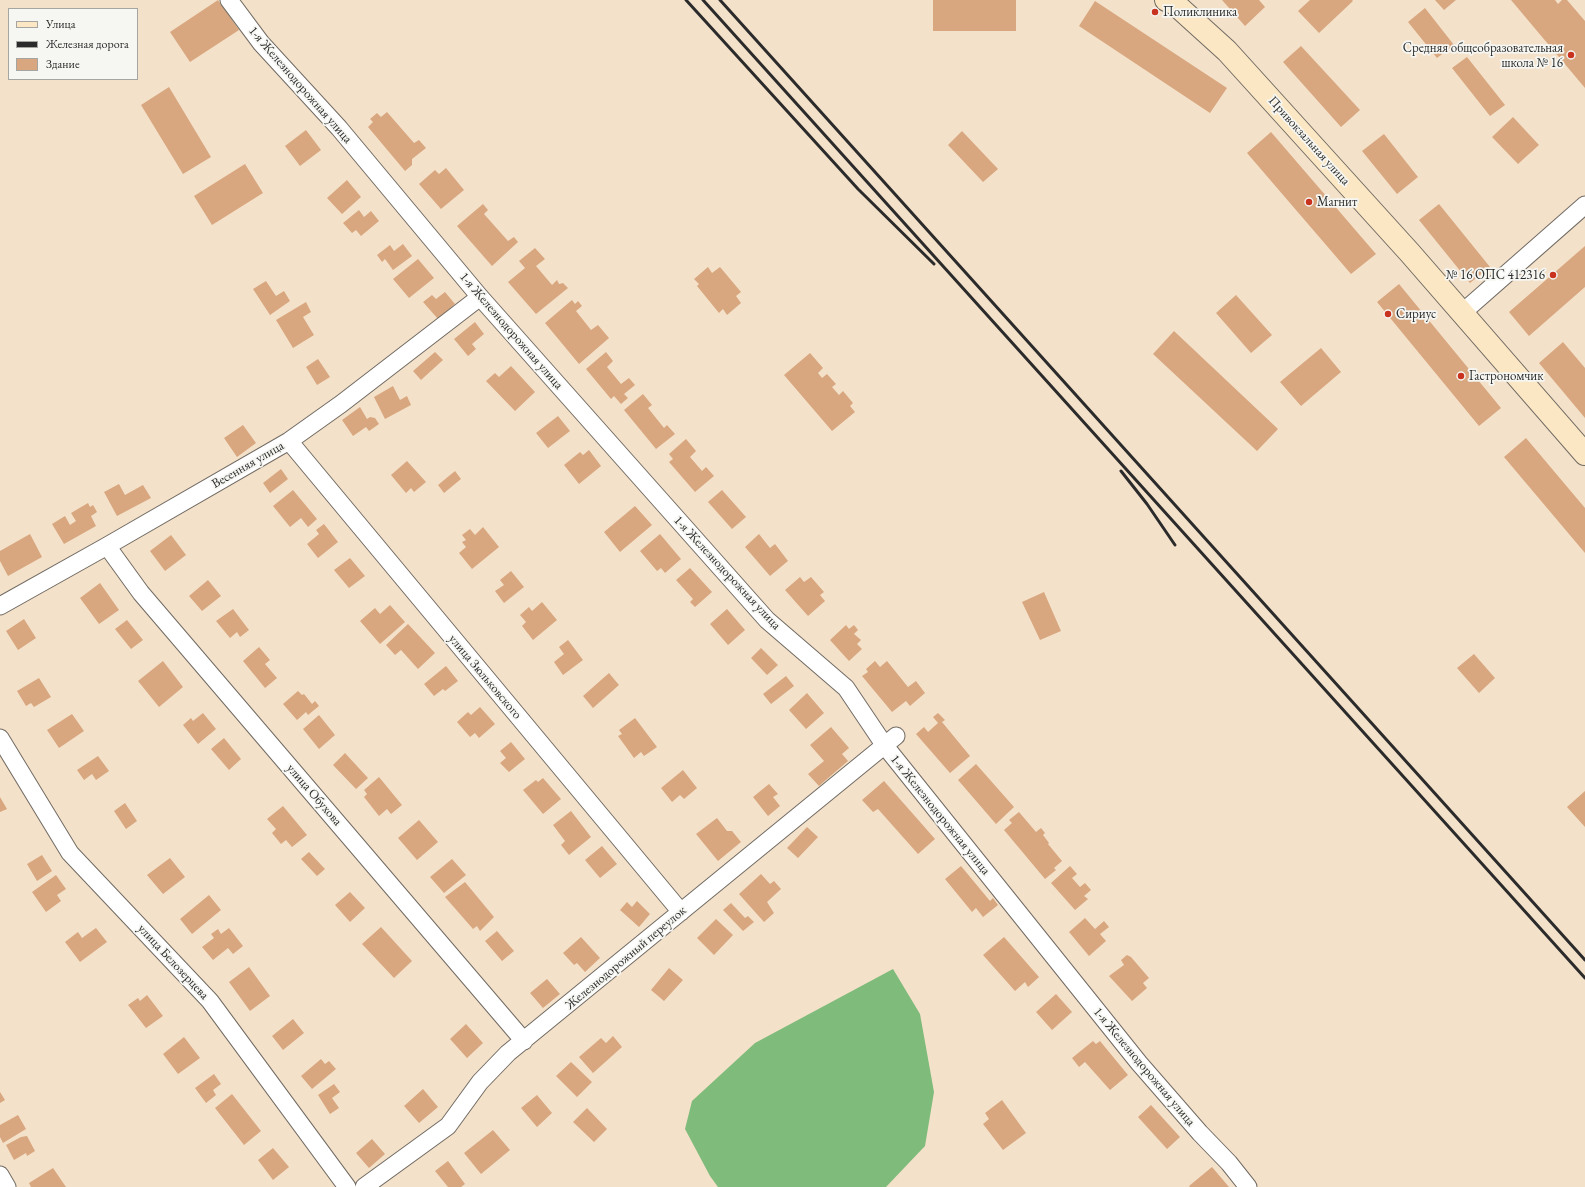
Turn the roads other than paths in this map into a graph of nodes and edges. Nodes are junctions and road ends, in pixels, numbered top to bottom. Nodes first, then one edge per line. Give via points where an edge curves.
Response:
1 (229, 0) edge
2 (1166, 0) edge
3 (1585, 205) edge
4 (480, 297) junction
5 (1462, 313) junction
6 (289, 441) junction
7 (1585, 454) edge
8 (107, 546) junction
9 (0, 606) edge
10 (0, 738) edge
11 (890, 741) junction
12 (681, 912) junction
13 (524, 1041) junction
14 (0, 1175) edge
15 (8, 1187) edge
16 (347, 1187) edge
17 (364, 1187) edge
18 (1248, 1187) edge

1 - 4 street, 1-я Железнодорожная улица via 261,42 339,128
2 - 5 main road, Привокзальная улица via 1174,3 1227,51
3 - 5 street
4 - 6 street, Весенняя улица
4 - 11 street, 1-я Железнодорожная улица via 767,620 846,688
5 - 7 main road, Привокзальная улица
6 - 8 street, Весенняя улица
6 - 12 street, улица Зюльковского
8 - 9 street, Весенняя улица
8 - 13 street, улица Обухова via 141,593
10 - 16 street, улица Белозерцева via 70,853 210,1002
11 - 12 street, Железнодорожный переулок
11 - 18 street, 1-я Железнодорожная улица via 1139,1063 1230,1163
12 - 13 street, Железнодорожный переулок
13 - 17 street, Железнодорожный переулок via 508,1053 480,1082 448,1126
14 - 15 street

